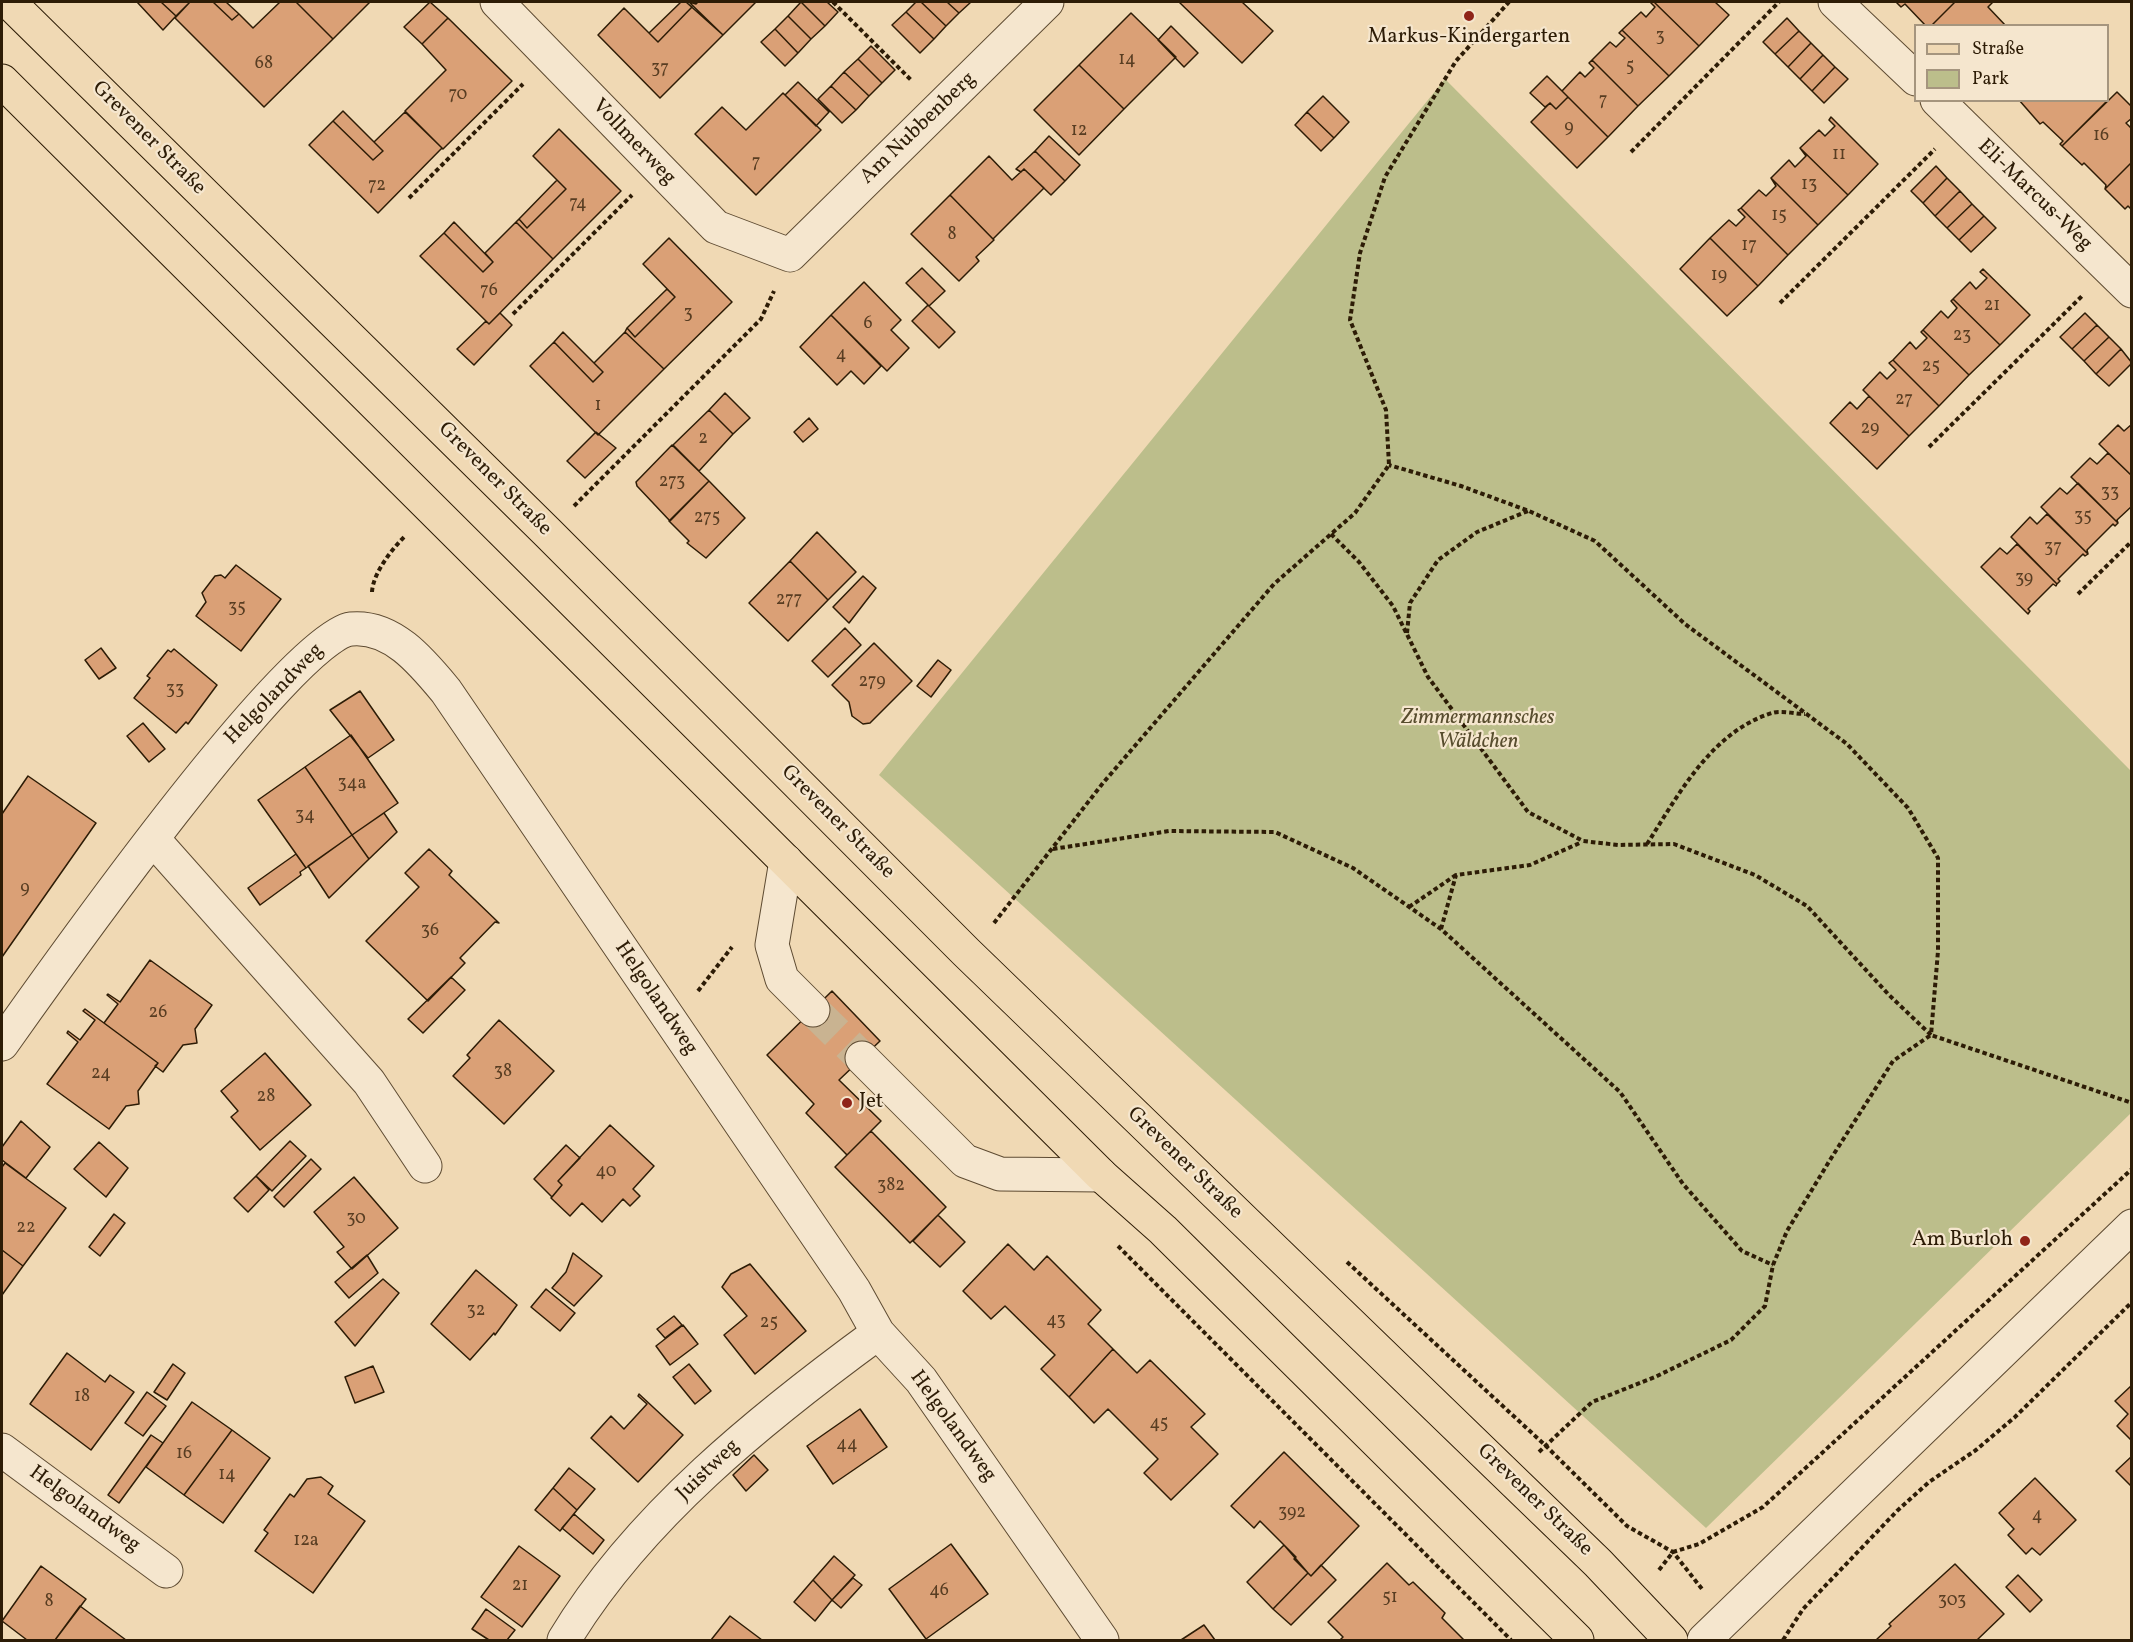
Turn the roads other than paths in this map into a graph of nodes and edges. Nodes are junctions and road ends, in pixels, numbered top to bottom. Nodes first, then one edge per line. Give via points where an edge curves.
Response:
1 (9, 2) edge
2 (497, 2) edge
3 (1047, 2) edge
4 (1835, 2) edge
5 (1914, 77) edge
6 (2, 81) edge
7 (1939, 102) edge
8 (790, 255) joint
9 (2120, 280) edge
10 (153, 839) junction
11 (786, 861) junction
12 (813, 1010) tunnel mouth
13 (2, 1044) edge
14 (862, 1058) tunnel mouth
15 (425, 1166) dead end
16 (1101, 1174) junction
17 (2132, 1226) edge
18 (878, 1333) junction
19 (2, 1450) edge
20 (166, 1570) dead end
21 (569, 1639) edge
22 (1102, 1641) edge
23 (1576, 1641) edge
24 (1671, 1641) edge
25 (1704, 1641) edge

1 - 24 main road, Grevener Straße via 966,952 1598,1563
2 - 8 street, Vollmerweg via 716,227
3 - 8 street, Am Nubbenberg
4 - 5 street
6 - 11 main road
7 - 9 street, Eli-Marcus-Weg
10 - 13 street, Helgolandweg
10 - 15 street via 369,1082
10 - 18 street, Helgolandweg via 230,741 306,657 348,629 370,629 398,642 446,691 854,1290
11 - 12 street via 772,945 782,979
11 - 16 main road
14 - 16 street via 965,1161 1000,1174
16 - 23 main road via 1163,1230
17 - 25 street
18 - 21 street, Juistweg via 804,1387 698,1480 599,1590
18 - 22 street, Helgolandweg via 921,1380
19 - 20 street, Helgolandweg

